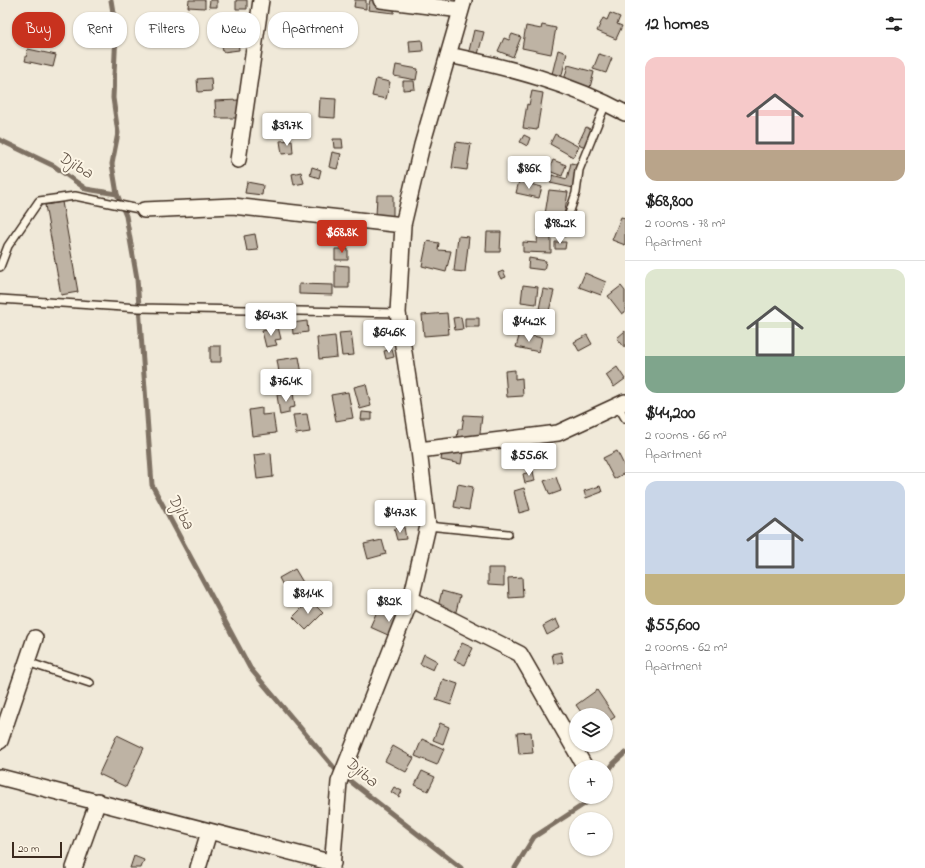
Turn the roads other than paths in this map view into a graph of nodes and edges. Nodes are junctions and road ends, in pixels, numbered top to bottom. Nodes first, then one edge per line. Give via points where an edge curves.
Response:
1 (261, 0) edge
2 (381, 0) edge
3 (462, 5) edge
4 (449, 55) junction
5 (606, 102) junction
6 (625, 113) edge
7 (238, 160) dead end
8 (144, 210) joint
9 (403, 225) junction
10 (563, 232) dead end
11 (0, 268) edge
12 (0, 299) edge
13 (398, 314) junction
14 (623, 409) edge
15 (419, 450) junction
16 (428, 526) junction
17 (508, 534) dead end
18 (411, 599) junction
19 (35, 638) dead end
20 (27, 662) junction
21 (90, 683) dead end
22 (0, 740) edge
23 (581, 760) edge
24 (0, 777) edge
25 (98, 801) junction
26 (209, 832) junction
27 (332, 865) edge
28 (74, 868) edge
29 (198, 868) edge

1 - 7 street
2 - 3 street
3 - 4 street
4 - 5 street via 524,72
4 - 9 street via 422,145
5 - 6 street
5 - 10 lane via 579,170 576,193
8 - 9 street via 233,206
8 - 11 lane via 75,196 39,201 8,246
9 - 13 street
12 - 13 lane via 139,308
13 - 15 street
14 - 15 street via 558,433
15 - 16 street
16 - 17 lane
16 - 18 street
18 - 23 street via 520,654
18 - 27 street via 340,782
19 - 20 street
20 - 21 lane
20 - 22 street
24 - 25 street
25 - 26 street
25 - 28 street
26 - 27 street
26 - 29 street

